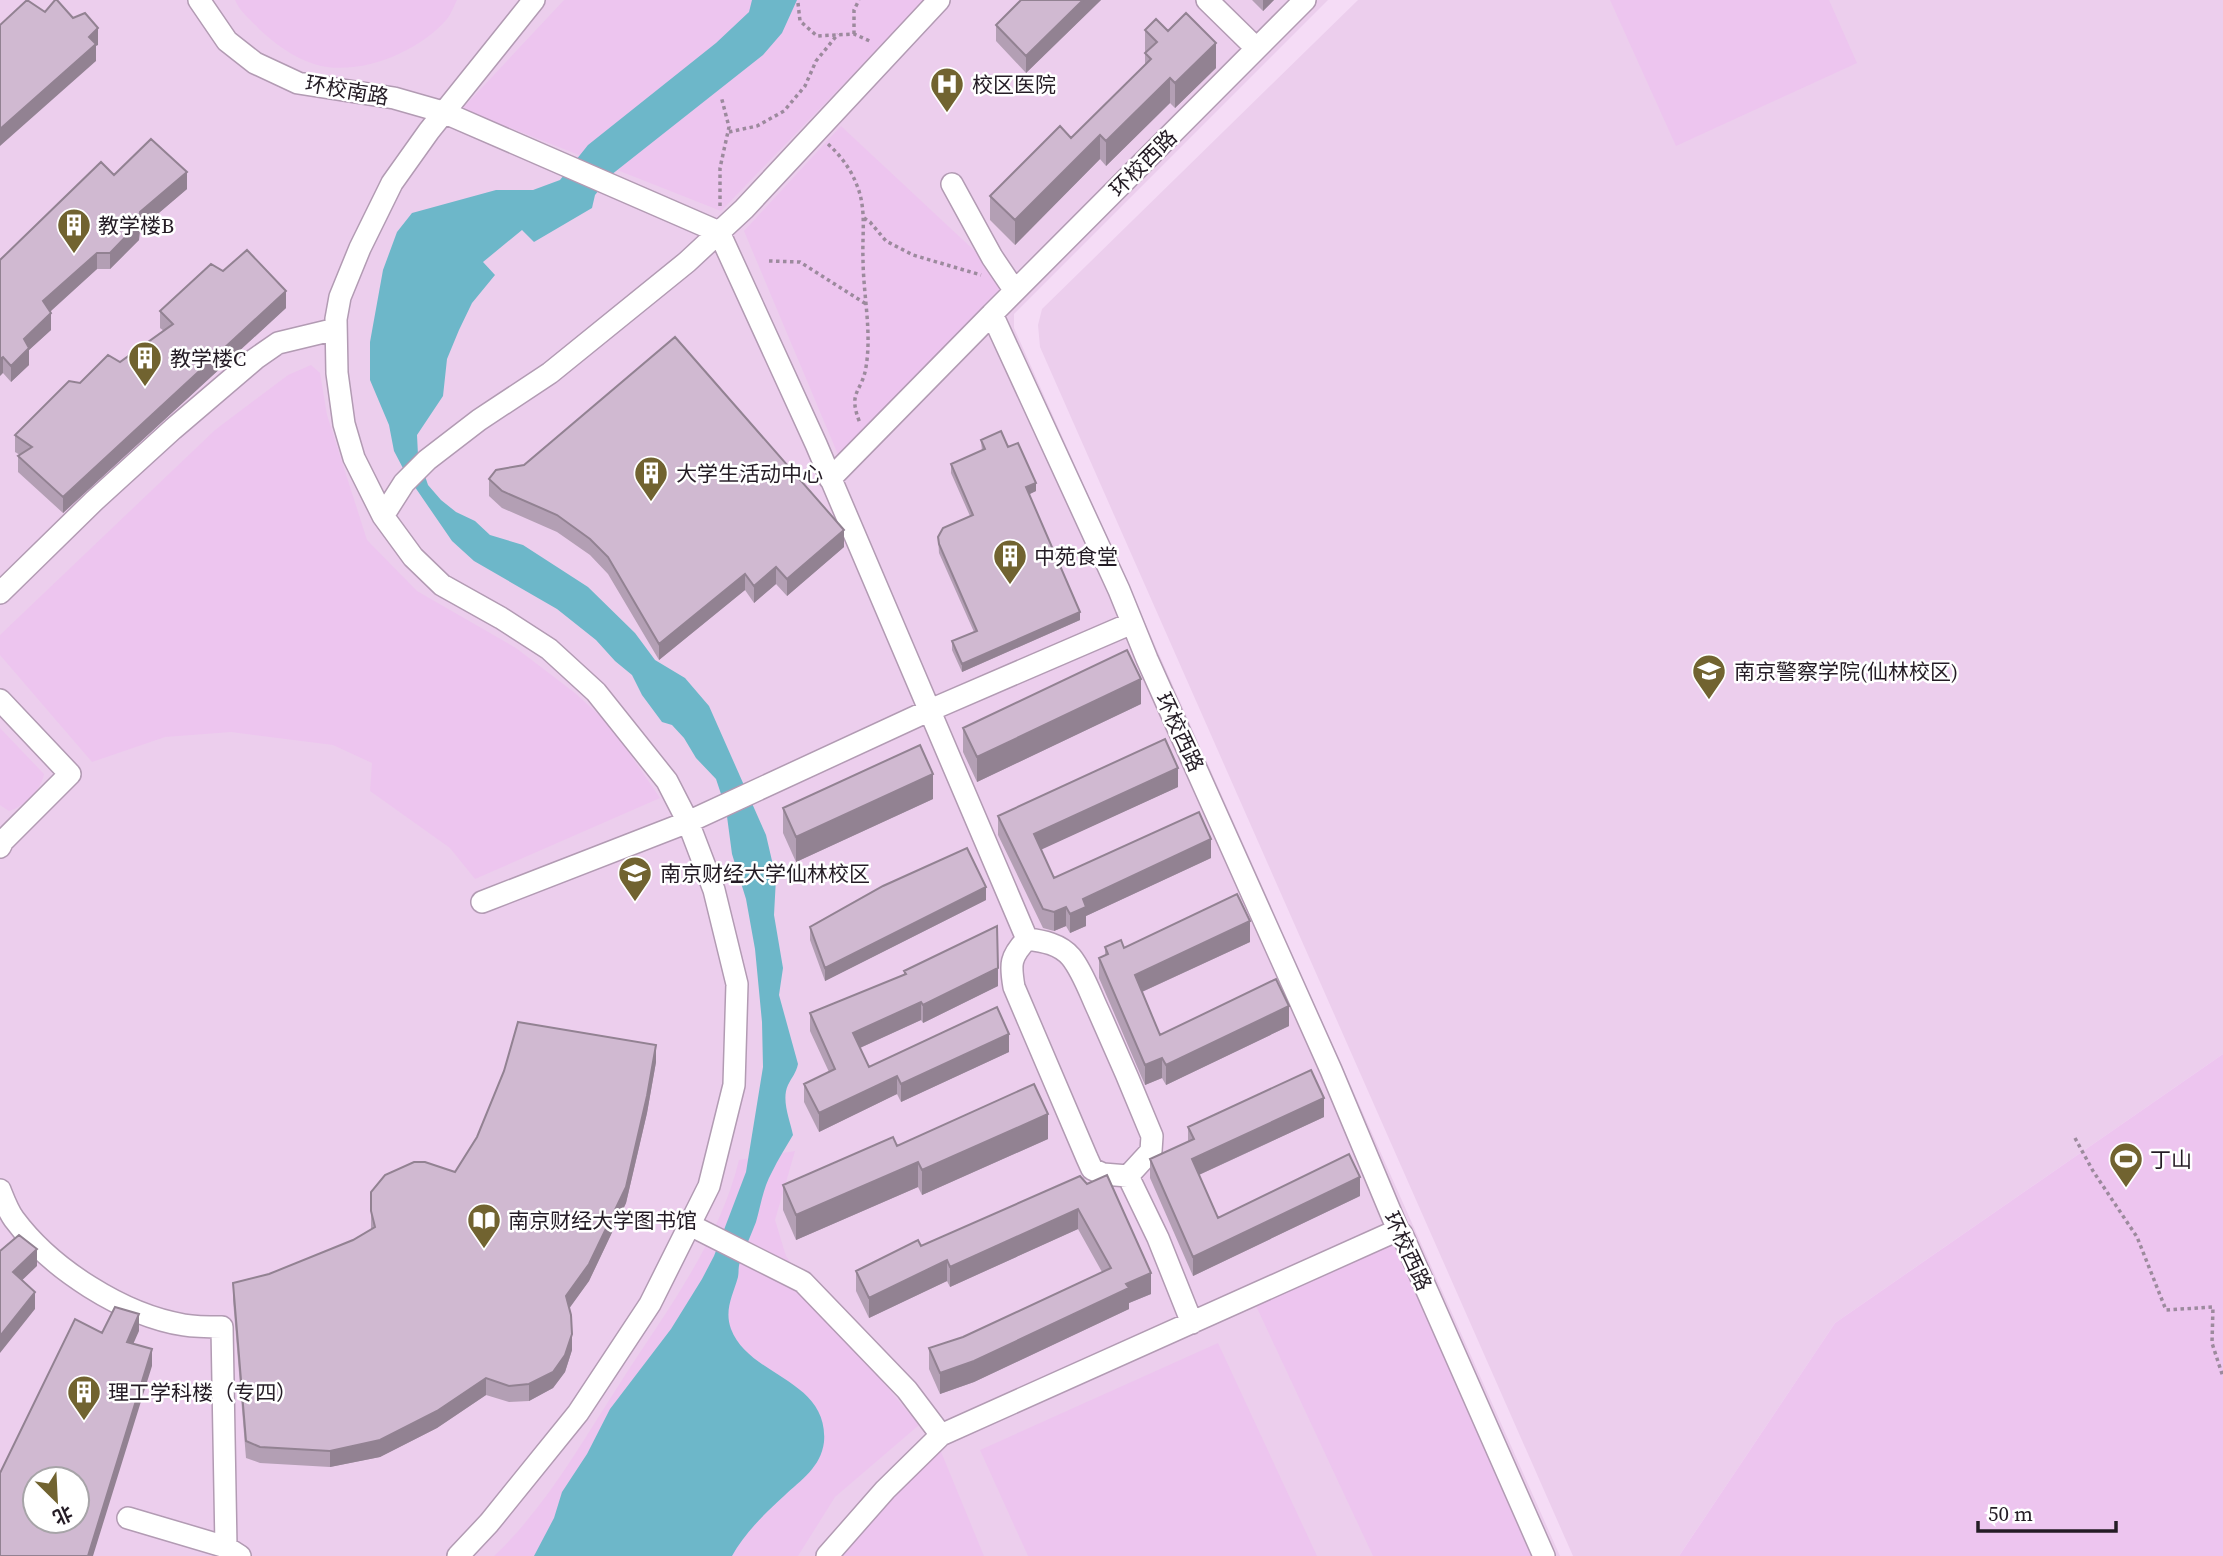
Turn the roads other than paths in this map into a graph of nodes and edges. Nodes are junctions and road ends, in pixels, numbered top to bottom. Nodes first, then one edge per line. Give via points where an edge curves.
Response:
1 (200, 0) edge
2 (534, 0) edge
3 (939, 0) edge
4 (1207, 0) edge
5 (1305, 0) edge
6 (1256, 48) junction
7 (443, 112) junction
8 (952, 184) dead end
9 (719, 232) junction
10 (1010, 283) junction
11 (992, 314) junction
12 (336, 329) junction
13 (830, 479) junction
14 (383, 516) junction
15 (0, 593) edge
16 (1132, 623) junction
17 (0, 700) edge
18 (928, 711) junction
19 (688, 822) junction
20 (1, 842) edge
21 (482, 902) dead end
22 (1027, 939) junction
23 (1128, 1176) junction
24 (0, 1190) edge
25 (690, 1225) junction
26 (1398, 1230) junction
27 (1192, 1322) junction
28 (941, 1435) junction
29 (128, 1518) dead end
30 (233, 1552) edge
31 (458, 1556) edge
32 (827, 1556) edge
33 (1544, 1556) edge

1 - 7 street, 环校南路 via 228,41 255,63 298,83 381,95
2 - 7 street
3 - 9 street
4 - 6 street
5 - 6 street, 环校西路
6 - 10 street, 环校西路
7 - 9 street, 环校南路
7 - 12 street via 392,183 359,248 340,297
8 - 10 street
9 - 13 street
9 - 14 street via 550,373 427,460 404,483
10 - 11 street, 环校西路
11 - 13 street
11 - 16 street, 环校西路
12 - 14 street via 345,424 354,458
12 - 15 street via 278,343 255,359 94,501
13 - 18 street
14 - 19 street via 413,557 442,585 549,649 596,692 667,780
16 - 18 street
16 - 26 street, 环校西路
17 - 20 street via 70,774
18 - 19 street
18 - 22 street
19 - 21 street
19 - 25 street via 714,890 737,984 734,1085 709,1186
22 - 23 street via 1010,965 1014,987 1092,1169
22 - 23 street via 1044,941 1070,956 1111,1039 1152,1136 1151,1151
23 - 27 street
24 - 30 street via 13,1217 38,1247 111,1299 185,1326 222,1327
25 - 28 street via 803,1282 907,1390
25 - 31 street via 650,1304 578,1413
26 - 27 street
26 - 33 street, 环校西路
27 - 28 street
28 - 32 street
29 - 30 street

